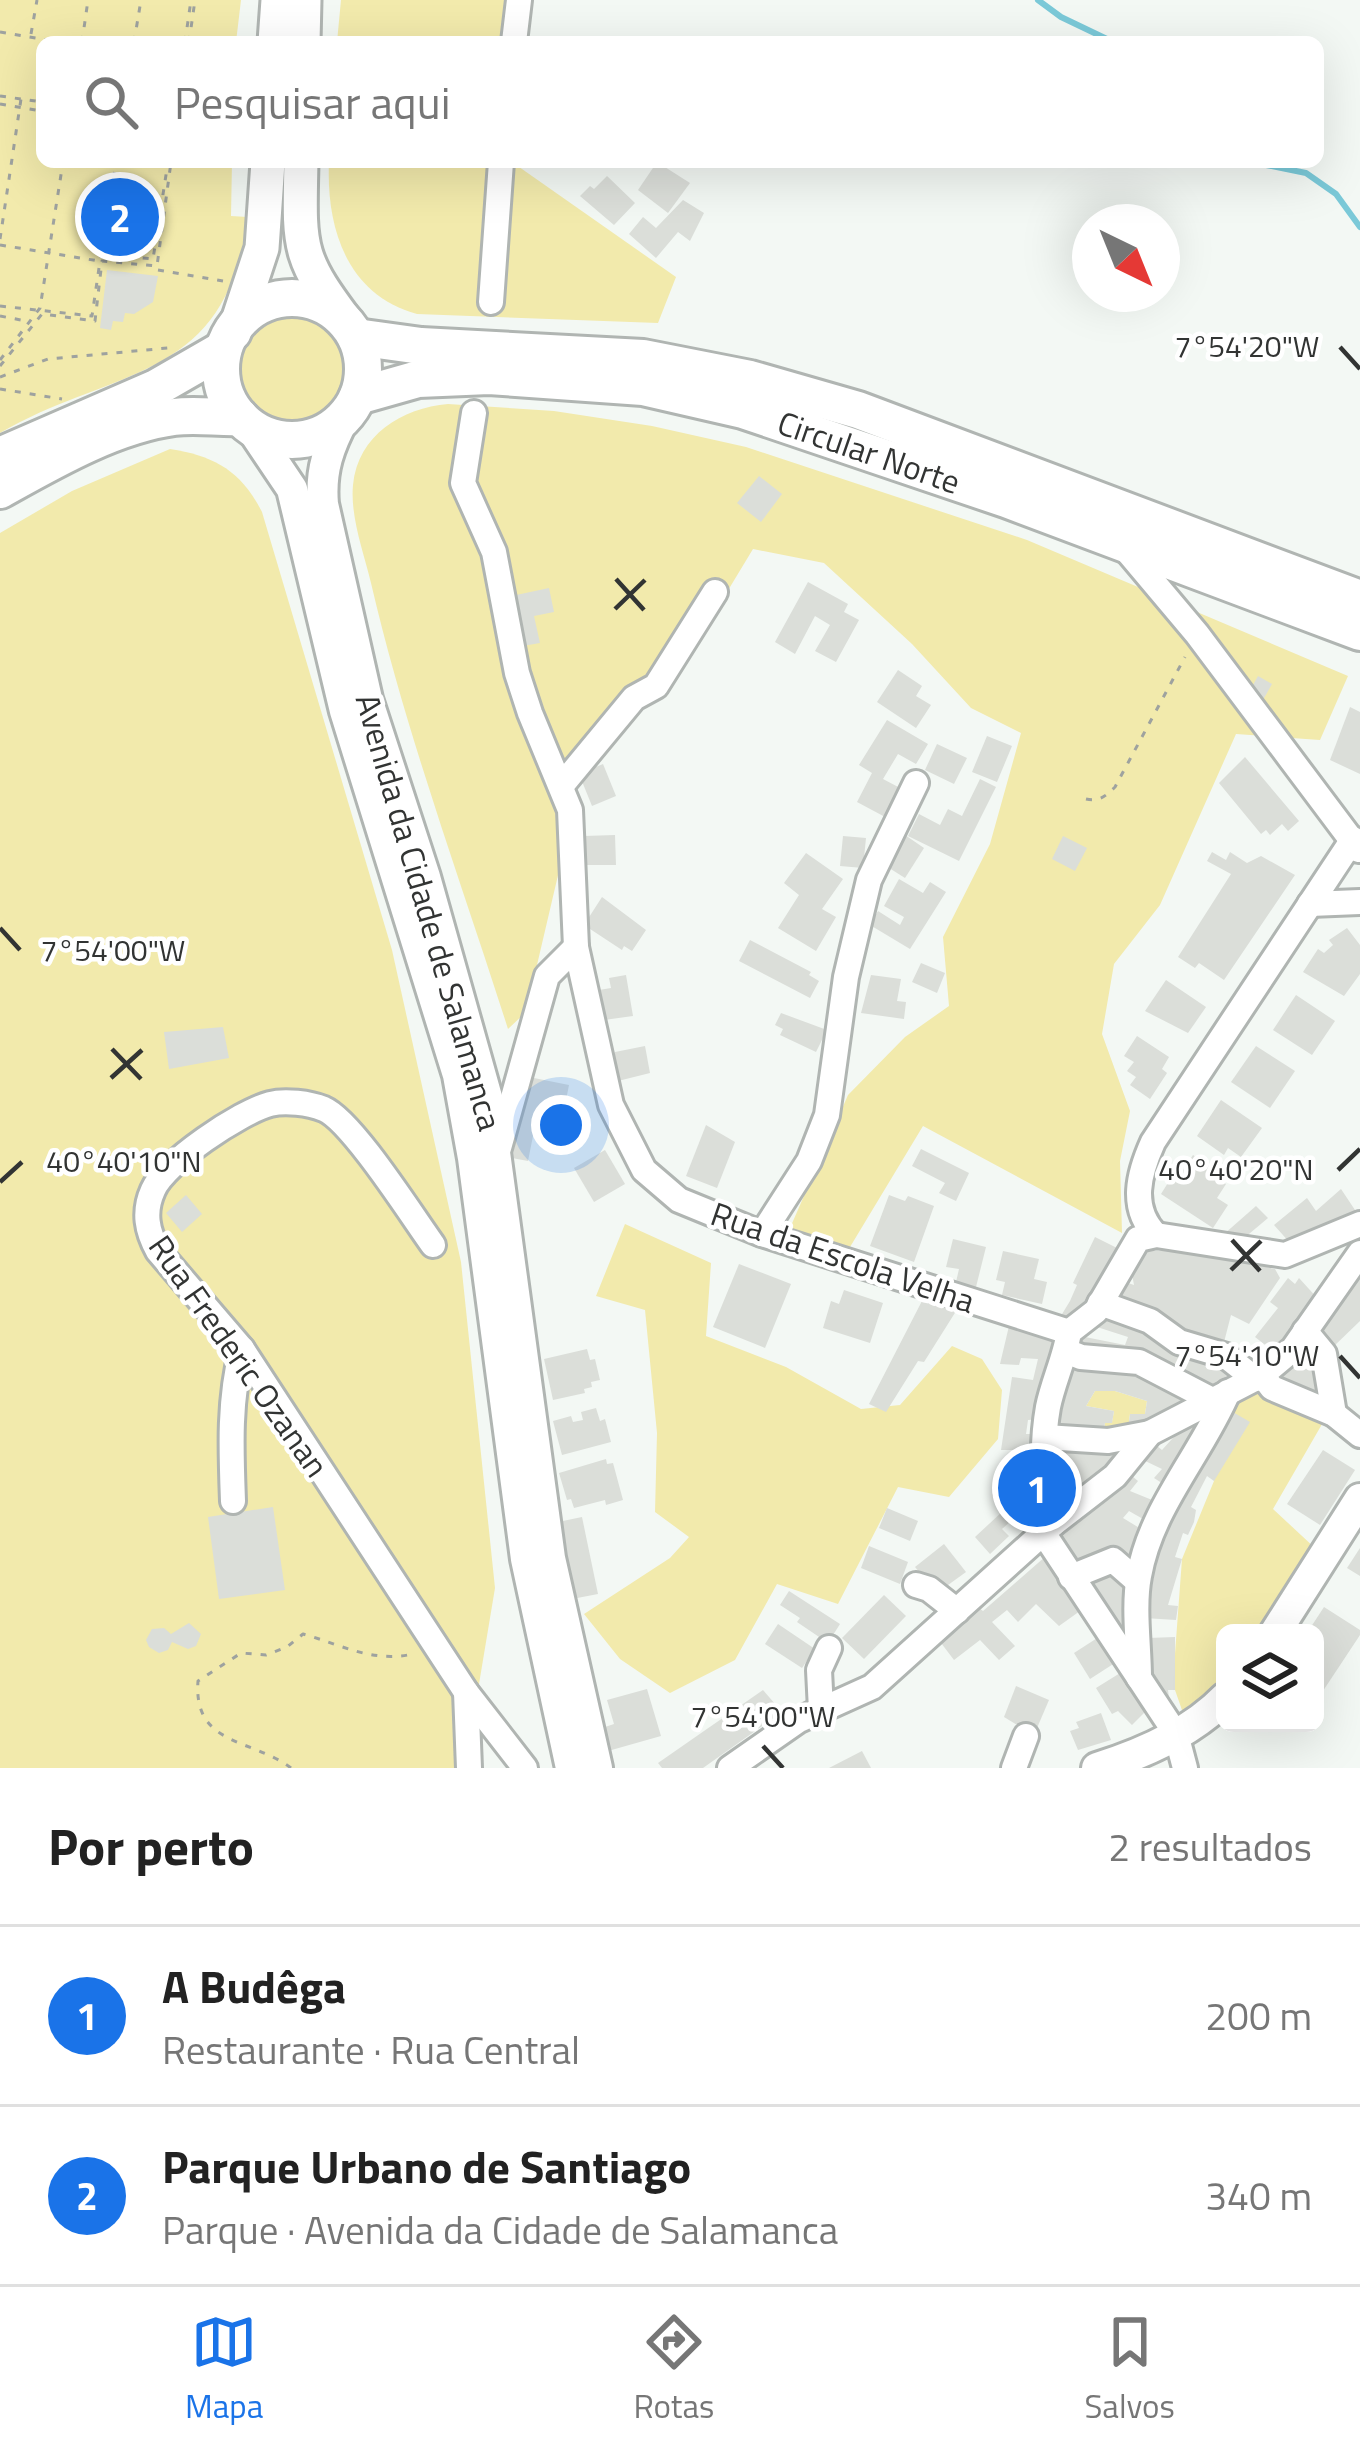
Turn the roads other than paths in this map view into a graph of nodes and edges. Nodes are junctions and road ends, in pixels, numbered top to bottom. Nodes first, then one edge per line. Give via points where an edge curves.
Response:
1 (278, 0) edge
2 (304, 0) edge
3 (519, 0) edge
4 (275, 36) edge
5 (303, 36) edge
6 (515, 36) edge
7 (268, 168) edge
8 (301, 168) edge
9 (501, 168) edge
10 (491, 302) dead end
11 (353, 333) junction
12 (214, 343) junction
13 (352, 406) junction
14 (474, 413) dead end
15 (246, 423) junction
16 (0, 456) edge
17 (0, 490) edge
18 (1117, 539) junction
19 (715, 592) dead end
20 (1360, 599) edge
21 (1360, 632) edge
22 (916, 783) dead end
23 (562, 785) junction
24 (1356, 846) edge
25 (1360, 902) edge
26 (1310, 904) junction
27 (576, 947) junction
28 (524, 1046) junction
29 (477, 1055) junction
30 (496, 1156) junction
31 (1360, 1224) edge
32 (762, 1234) junction
33 (1156, 1235) junction
34 (433, 1245) dead end
35 (1360, 1253) edge
36 (1100, 1303) junction
37 (1305, 1331) junction
38 (1067, 1342) junction
39 (242, 1349) junction
40 (1258, 1377) junction
41 (1220, 1396) junction
42 (1334, 1414) junction
43 (1150, 1432) junction
44 (1360, 1436) edge
45 (1045, 1437) junction
46 (1360, 1498) edge
47 (233, 1501) dead end
48 (1049, 1529) junction
49 (1071, 1577) junction
50 (1138, 1581) junction
51 (916, 1585) dead end
52 (957, 1612) junction
53 (1281, 1624) edge
54 (829, 1648) dead end
55 (1139, 1678) junction
56 (466, 1692) junction
57 (1216, 1705) edge
58 (821, 1710) junction
59 (1176, 1734) junction
60 (1027, 1736) dead end
61 (469, 1768) edge
62 (525, 1768) edge
63 (571, 1768) edge
64 (597, 1768) edge
65 (730, 1768) edge
66 (1014, 1768) edge
67 (1097, 1768) edge
68 (1185, 1768) edge

1 - 4 main road
2 - 5 main road
3 - 6 street
7 - 12 main road via 262,248
8 - 11 main road via 302,251
9 - 10 street
11 - 12 main road via 335,310 290,296 247,313
11 - 13 main road via 364,373
11 - 20 main road, Circular Norte via 421,346 644,358 750,379 858,410
12 - 15 main road via 225,394
12 - 16 main road via 156,388
13 - 15 main road via 311,438 290,440
13 - 18 main road, Circular Norte via 418,379 643,387 743,410
13 - 29 street, Avenida da Cidade de Salamanca via 322,472 323,504 367,699
14 - 23 street, Rua da Escola Velha via 464,483 494,552 517,673
15 - 17 main road via 191,416 149,422
15 - 63 street, Avenida da Cidade de Salamanca via 292,489 345,711 458,1076 526,1559
18 - 21 main road, Circular Norte
18 - 24 street
19 - 23 street via 656,686 634,698
22 - 32 street via 869,880 827,1115 809,1161
23 - 27 street, Rua da Escola Velha via 574,844
24 - 26 street
25 - 26 street
26 - 33 street via 1153,1142 1137,1188
27 - 28 street via 547,976
27 - 32 street, Rua da Escola Velha via 611,1105 644,1170 679,1200
28 - 29 street
28 - 30 street
29 - 30 street, Avenida da Cidade de Salamanca
30 - 64 street, Avenida da Cidade de Salamanca via 550,1558
31 - 33 street via 1285,1255
32 - 38 street, Rua da Escola Velha
33 - 36 street via 1138,1239
34 - 39 street, Rua Frederic Ozanan via 327,1110 270,1104 240,1119 176,1161 153,1186 147,1210 158,1251
35 - 37 street
36 - 38 street
36 - 40 street
37 - 40 street
37 - 42 street via 1324,1354
38 - 41 street, Rua da Escola Velha via 1081,1357 1139,1362
38 - 45 street
39 - 47 street via 230,1427
39 - 56 street, Rua Frederic Ozanan
40 - 41 street
40 - 42 street
41 - 43 street
41 - 50 street via 1166,1502
42 - 44 street
43 - 45 street via 1108,1441
43 - 48 street via 1115,1476
45 - 48 street
46 - 53 street
48 - 49 street
48 - 52 street
49 - 50 street via 1113,1560
49 - 55 street
50 - 55 street
51 - 52 street
52 - 58 street via 872,1688
54 - 58 street via 819,1670
55 - 59 street
56 - 61 street
56 - 62 street, Rua Frederic Ozanan
57 - 59 street
58 - 65 street
59 - 67 street
59 - 68 street
60 - 66 street

